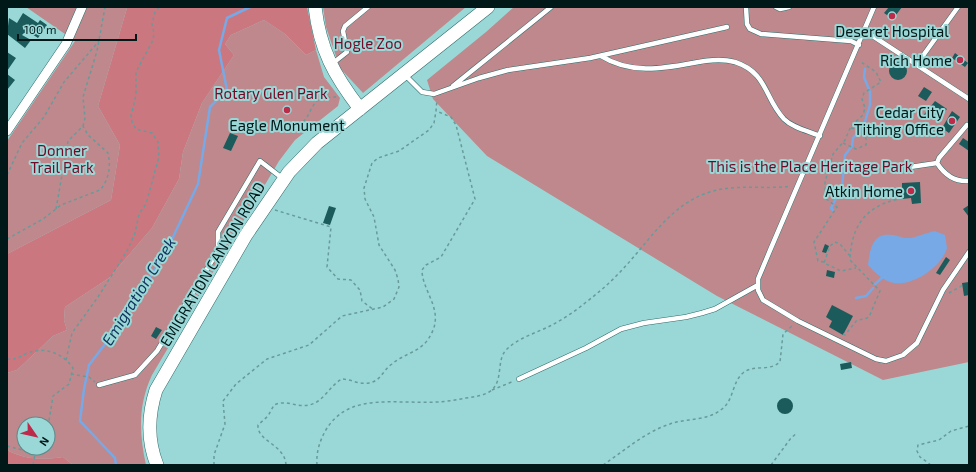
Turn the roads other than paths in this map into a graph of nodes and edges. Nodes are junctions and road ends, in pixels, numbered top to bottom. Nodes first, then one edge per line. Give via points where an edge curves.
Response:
1 (82, 7) edge
2 (315, 7) edge
3 (368, 7) edge
4 (551, 7) edge
5 (746, 7) edge
6 (776, 7) edge
7 (789, 7) edge
8 (874, 7) edge
9 (958, 7) edge
10 (487, 8) edge
11 (728, 27) dead end
12 (865, 31) junction
13 (859, 45) junction
14 (601, 56) junction
15 (917, 64) junction
16 (330, 66) junction
17 (404, 75) junction
18 (449, 90) junction
19 (969, 100) edge
20 (360, 109) junction
21 (968, 124) edge
22 (7, 131) edge
23 (820, 136) junction
24 (937, 163) junction
25 (910, 167) dead end
26 (283, 179) junction
27 (969, 181) edge
28 (969, 252) edge
29 (758, 285) junction
30 (520, 379) road end
31 (98, 385) road end
32 (156, 465) edge

1 - 22 street via 66,44
2 - 16 main road via 319,35
3 - 16 lane via 344,26 347,52
4 - 18 lane
5 - 13 lane via 746,24 755,32 793,38 851,41
6 - 7 lane
8 - 12 lane
9 - 15 lane
10 - 17 main road, EMIGRATION CANYON ROAD
11 - 14 lane
12 - 13 lane
12 - 15 lane
13 - 23 lane
14 - 18 lane via 508,70
14 - 23 lane via 617,64 648,69 708,60 735,62 759,77 775,106 789,123
15 - 19 lane
16 - 20 main road
17 - 18 lane via 422,92 437,94
17 - 20 main road, EMIGRATION CANYON ROAD
20 - 26 main road, EMIGRATION CANYON ROAD via 317,143
21 - 24 lane
23 - 29 lane via 771,248
24 - 25 lane
24 - 27 lane via 957,181
26 - 31 lane via 260,161 218,232 218,251 157,351 135,374
26 - 32 main road, EMIGRATION CANYON ROAD via 264,206 156,390 150,418 151,452
28 - 29 lane via 939,298 917,343 904,354 890,360 876,359 798,321 763,300
29 - 30 lane via 702,313 621,329

